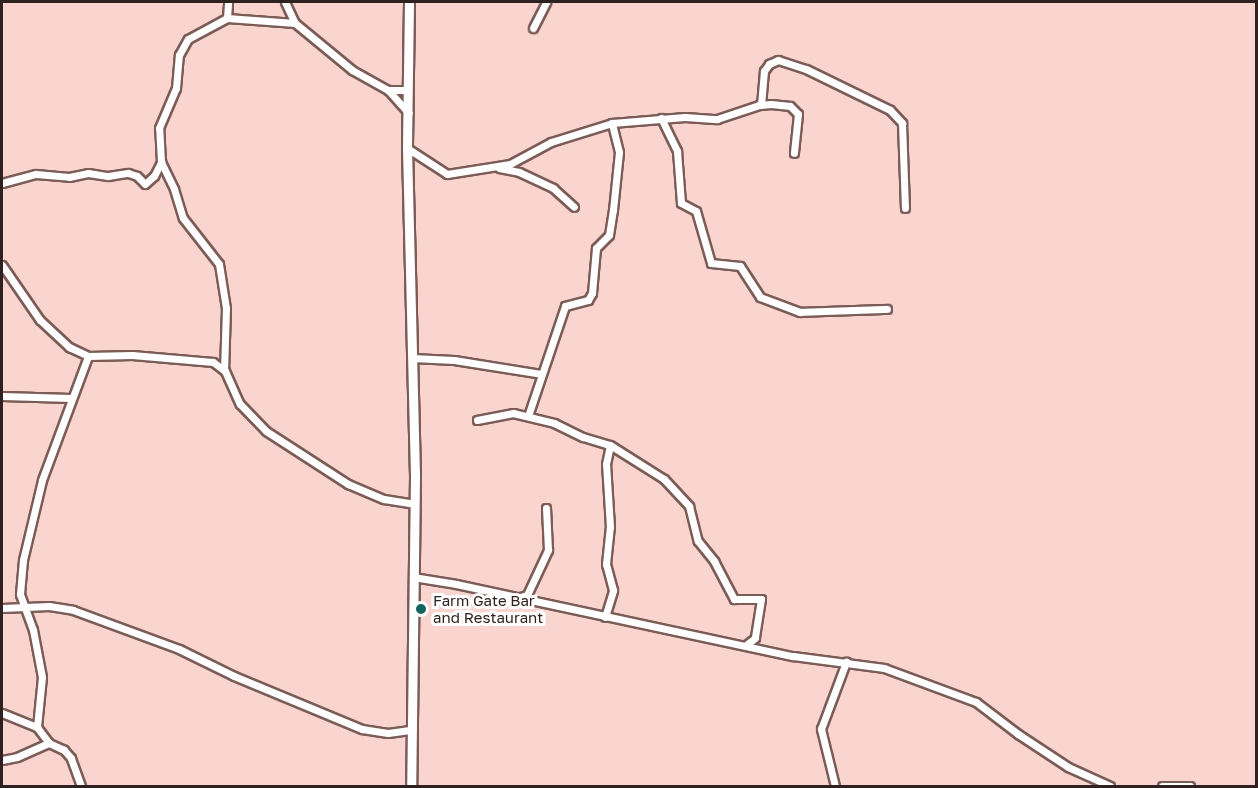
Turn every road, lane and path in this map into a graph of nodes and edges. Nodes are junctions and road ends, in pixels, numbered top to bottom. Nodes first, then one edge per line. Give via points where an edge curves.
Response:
1 (228, 2) edge
2 (285, 2) edge
3 (409, 2) edge
4 (546, 2) edge
5 (226, 18) junction
6 (295, 23) junction
7 (533, 28) dead end
8 (388, 90) junction
9 (408, 90) junction
10 (761, 105) junction
11 (409, 113) junction
12 (661, 118) junction
13 (612, 123) junction
14 (407, 148) junction
15 (794, 153) dead end
16 (161, 162) junction
17 (495, 168) junction
18 (2, 183) edge
19 (574, 207) dead end
20 (904, 208) dead end
21 (2, 265) edge
22 (887, 309) dead end
23 (88, 356) junction
24 (412, 358) junction
25 (224, 370) junction
26 (541, 374) junction
27 (2, 396) edge
28 (67, 401) junction
29 (528, 416) junction
30 (477, 420) dead end
31 (610, 445) junction
32 (414, 504) junction
33 (546, 508) dead end
34 (413, 577) junction
35 (20, 594) junction
36 (518, 598) junction
37 (10, 607) junction
38 (27, 607) junction
39 (2, 608) edge
40 (605, 617) junction
41 (746, 645) junction
42 (846, 662) junction
43 (2, 713) edge
44 (37, 727) junction
45 (410, 730) junction
46 (50, 744) junction
47 (2, 760) edge
48 (81, 786) edge
49 (410, 786) edge
50 (835, 786) edge
51 (1110, 786) edge
52 (1162, 786) edge
53 (1190, 786) edge

1 - 5 street
2 - 6 street
3 - 9 street
4 - 7 street
5 - 6 street
5 - 16 street via 193,34 183,46 176,88 159,128
6 - 8 street via 352,70
8 - 9 street
8 - 11 street
9 - 11 street
10 - 12 street via 721,118
10 - 15 street via 783,104 795,110 799,123
10 - 20 street via 764,71 778,60 806,69 890,110 902,123
11 - 14 street
12 - 13 street
12 - 22 street via 677,151 681,203 696,211 711,263 740,266 760,297 800,312
13 - 17 street via 568,135 529,156
13 - 26 street via 619,152 609,235 596,248 592,293 588,300 565,306
14 - 17 street via 447,174
14 - 24 street
16 - 18 street via 145,184 128,173 69,177 36,174
16 - 25 street via 183,218 219,264 226,308
17 - 19 street via 519,172 553,188
21 - 23 street via 54,336
23 - 25 street via 205,360
23 - 28 street
24 - 26 street via 465,361
24 - 32 street
25 - 32 street via 240,404 267,431 348,484 384,499
26 - 29 street
27 - 28 street
28 - 35 street via 42,480 23,560
29 - 30 street via 513,413
29 - 31 street
31 - 40 street via 606,464 610,527 606,564 613,590
31 - 41 street via 664,479 686,501 698,541 714,561 734,599 761,599 755,638
32 - 34 street
33 - 36 street via 545,560 526,596
34 - 36 street
34 - 45 street
35 - 37 street
35 - 38 street
36 - 40 street
37 - 38 street
37 - 39 street
38 - 44 street via 42,677
38 - 45 street via 61,607 91,616 179,649 362,729
40 - 41 street
41 - 42 street
42 - 50 street via 821,729
42 - 51 street via 884,668 964,696 1068,767
43 - 44 street
44 - 46 street
45 - 49 street
46 - 47 street
46 - 48 street via 71,758
52 - 53 street

